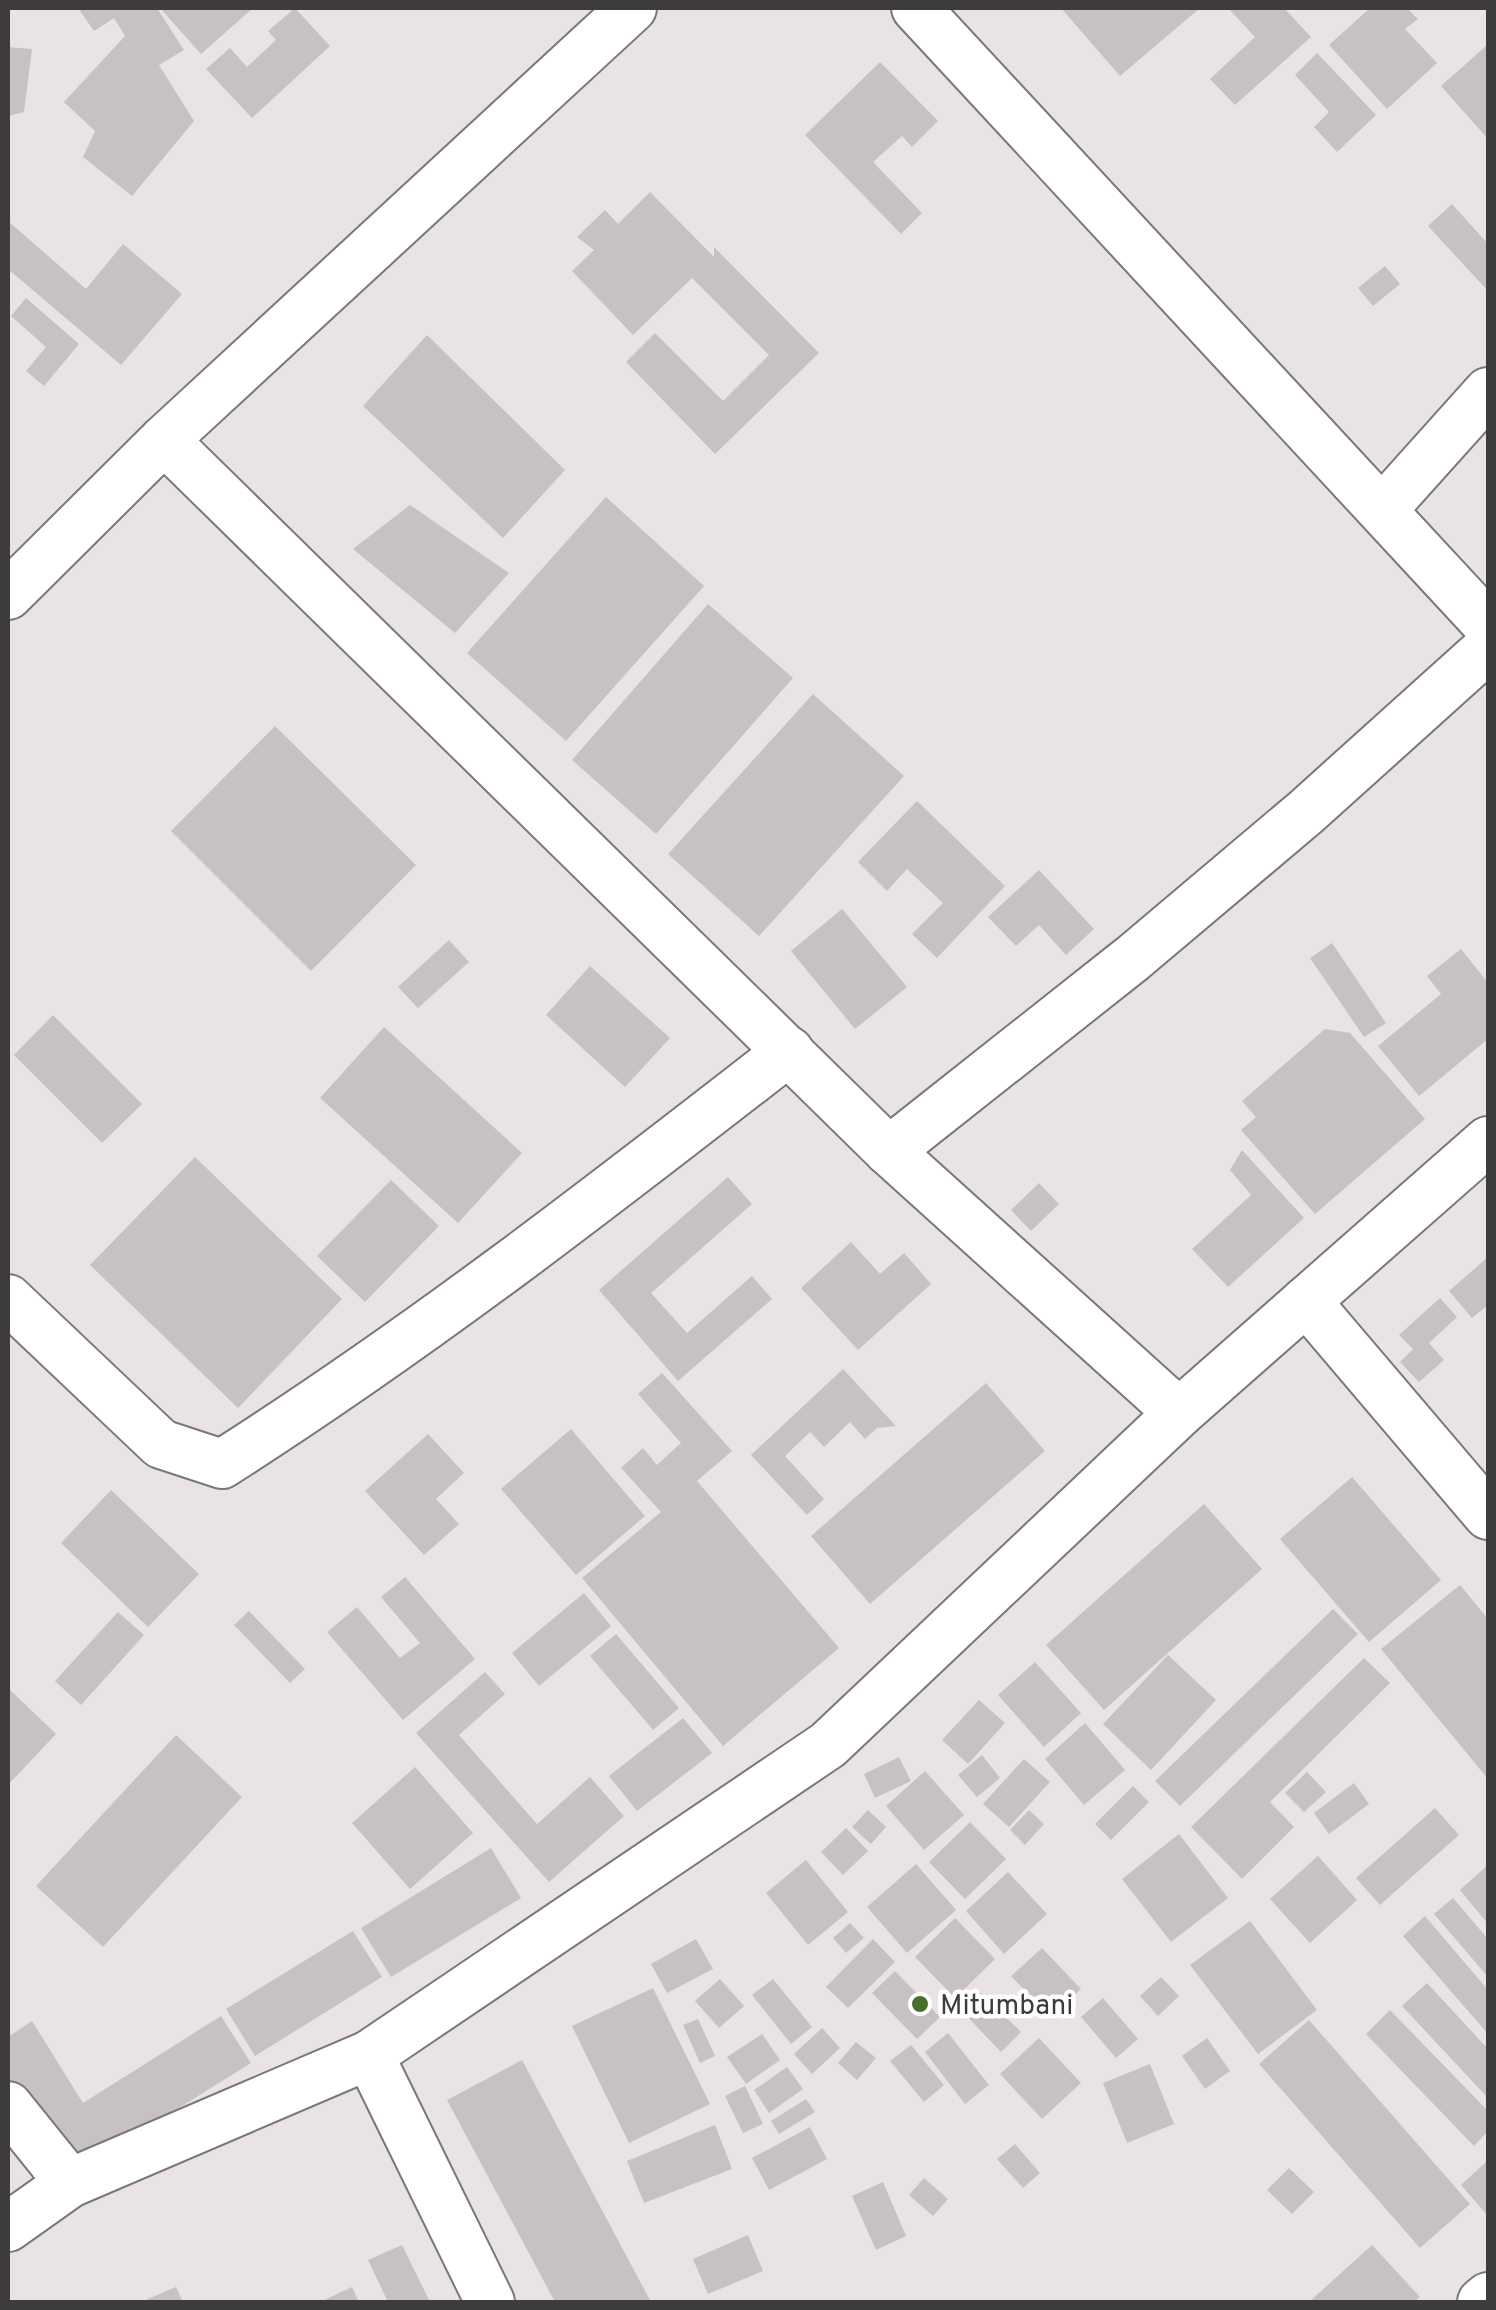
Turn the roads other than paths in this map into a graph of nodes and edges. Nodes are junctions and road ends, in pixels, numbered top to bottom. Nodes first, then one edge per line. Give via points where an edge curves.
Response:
1 (632, 8) edge
2 (916, 8) edge
3 (1488, 392) edge
4 (164, 440) junction
5 (1383, 509) junction
6 (8, 595) edge
7 (1488, 625) edge
8 (1488, 648) edge
9 (788, 1052) junction
10 (1488, 1141) edge
11 (890, 1152) junction
12 (8, 1299) edge
13 (1306, 1301) junction
14 (1178, 1413) junction
15 (1488, 1514) edge
16 (369, 2056) junction
17 (8, 2106) edge
18 (70, 2183) junction
19 (8, 2226) edge
20 (1488, 2297) edge
21 (490, 2302) edge
22 (1482, 2302) edge

1 - 4 street
2 - 5 street
3 - 5 street
4 - 6 street
4 - 9 street
5 - 7 street
8 - 11 street via 1133,958
9 - 11 street
9 - 12 street via 526,1256 222,1464 161,1444
10 - 13 street
11 - 14 street
13 - 14 street
13 - 15 street
14 - 16 street via 828,1745
16 - 18 street
16 - 21 street
17 - 18 street
18 - 19 street
20 - 22 street

